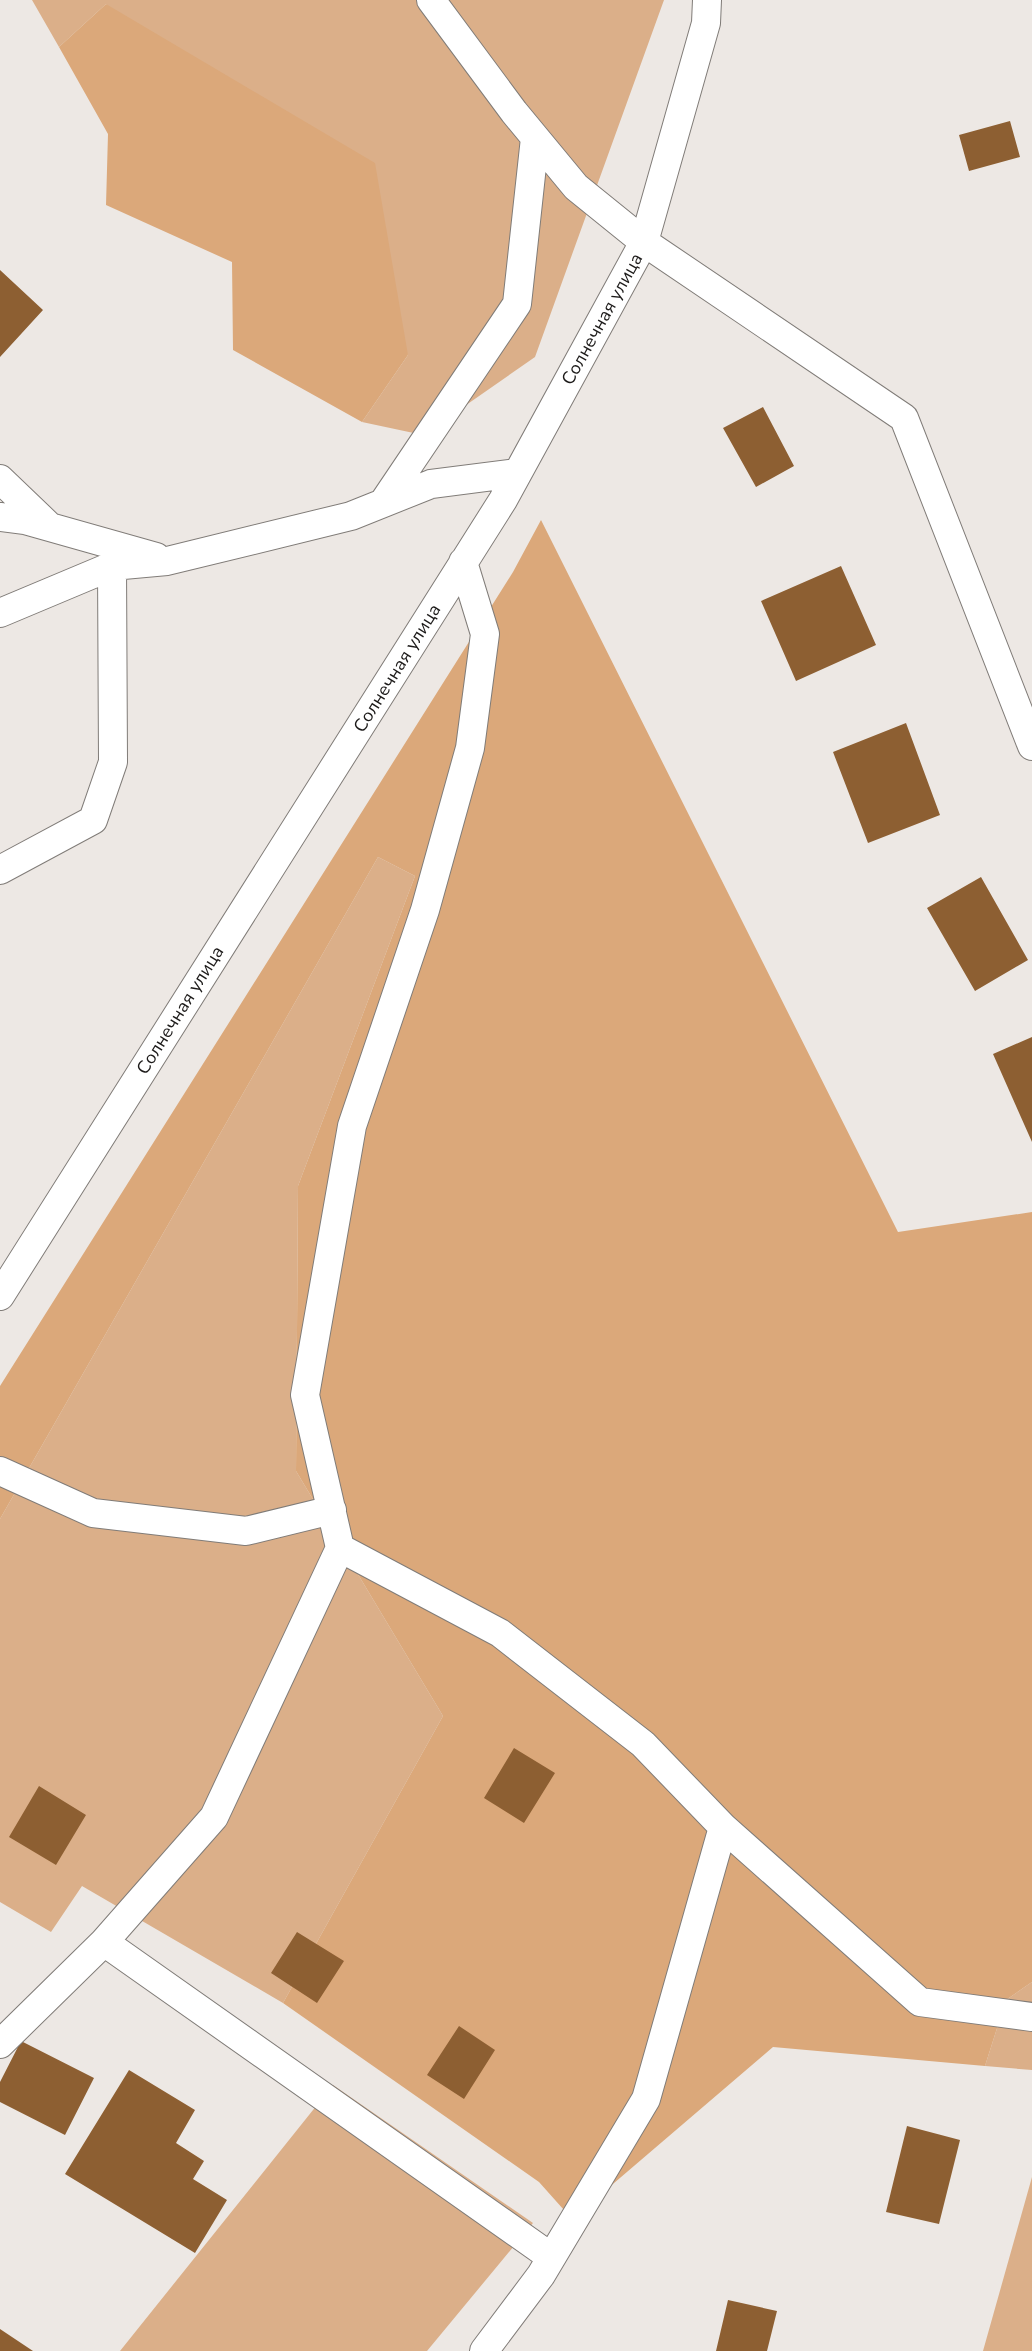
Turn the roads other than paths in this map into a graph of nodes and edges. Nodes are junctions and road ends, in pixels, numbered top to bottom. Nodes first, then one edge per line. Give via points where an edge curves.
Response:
1 (430, 0) edge
2 (707, 0) edge
3 (535, 138) junction
4 (644, 242) junction
5 (517, 474) junction
6 (0, 479) edge
7 (384, 503) junction
8 (0, 518) edge
9 (50, 527) junction
10 (168, 561) junction
11 (463, 562) junction
12 (112, 566) junction
13 (0, 613) edge
14 (1032, 746) edge
15 (0, 870) edge
16 (0, 1296) edge
17 (0, 1470) edge
18 (332, 1510) junction
19 (340, 1548) junction
20 (723, 1828) junction
21 (104, 1942) junction
22 (1032, 2017) edge
23 (0, 2044) edge
24 (551, 2257) junction
25 (484, 2351) edge

1 - 3 street
2 - 4 street, Солнечная улица via 706,22
3 - 4 street via 576,187
3 - 7 street via 517,304
4 - 5 street, Солнечная улица
4 - 14 street via 904,418
5 - 7 street via 432,484
5 - 11 street, Солнечная улица
6 - 9 street
7 - 10 street via 351,516
8 - 9 street
9 - 10 street
10 - 12 street
11 - 16 street, Солнечная улица
11 - 18 street via 485,634 470,748 426,910 352,1126 305,1395
12 - 13 street
12 - 15 street via 113,762 93,820
17 - 18 street via 93,1513 246,1531
18 - 19 street
19 - 20 street via 500,1633 643,1744
19 - 21 street via 214,1817
20 - 22 street via 920,2002
20 - 24 street via 646,2100
21 - 23 street
21 - 24 street
24 - 25 street

